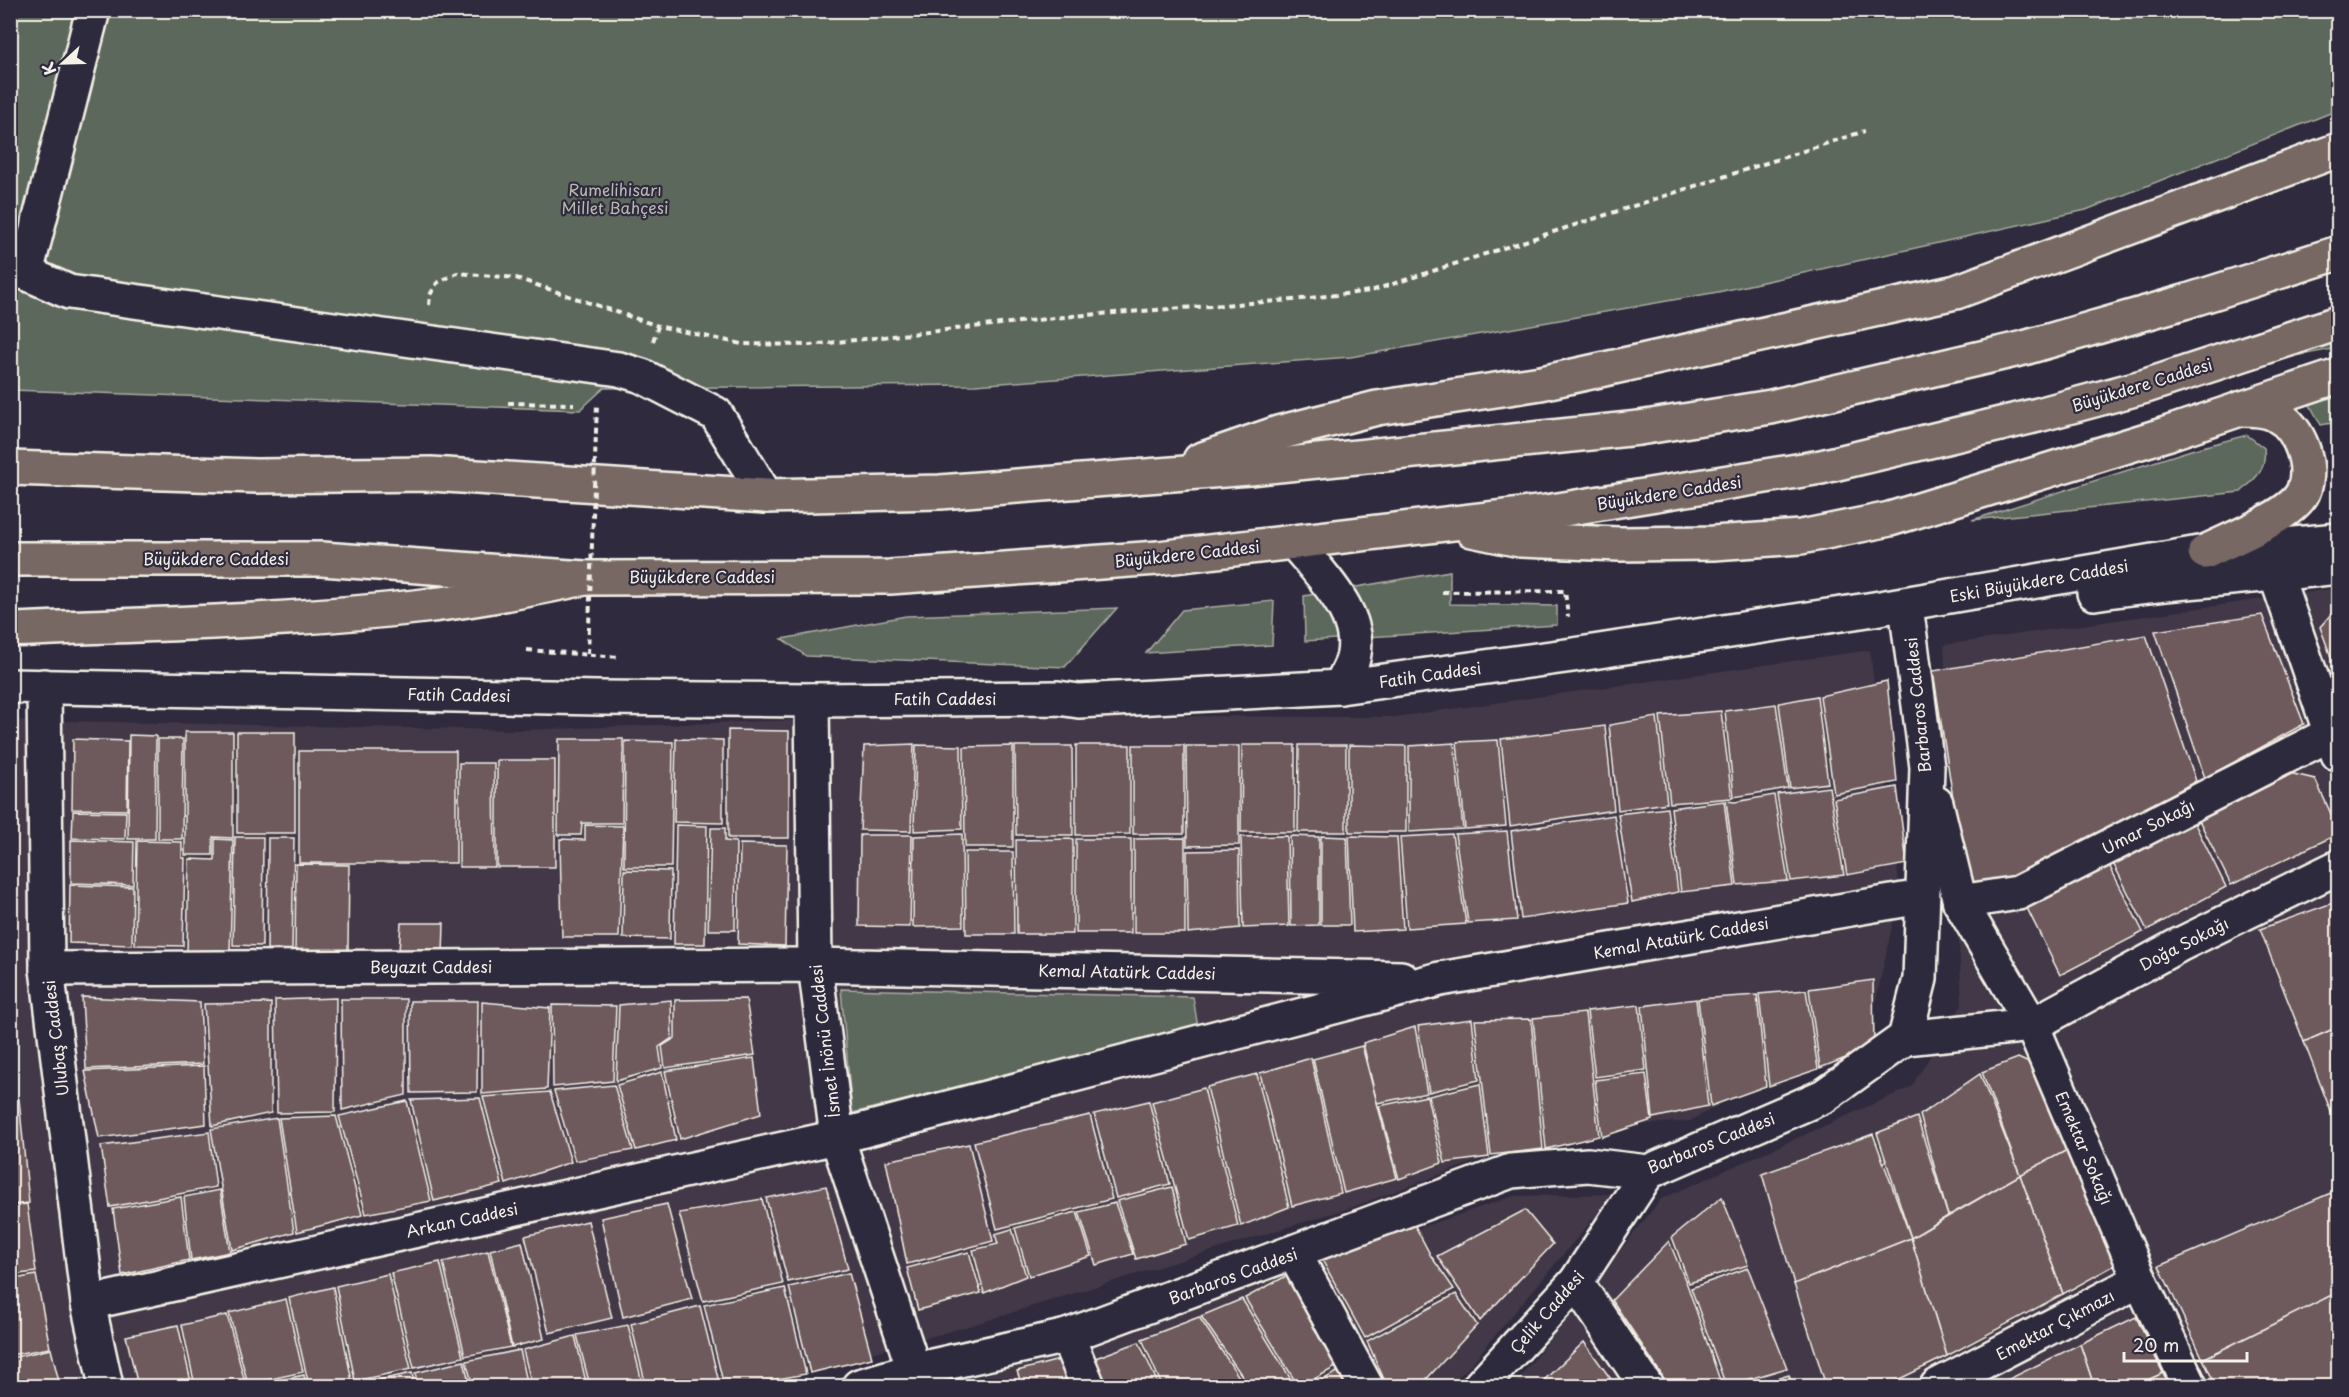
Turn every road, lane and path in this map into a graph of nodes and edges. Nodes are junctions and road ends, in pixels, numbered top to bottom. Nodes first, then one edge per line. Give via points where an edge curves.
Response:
1 (93, 10) edge
2 (1865, 131) dead end
3 (2338, 150) edge
4 (2338, 253) edge
5 (18, 271) edge
6 (2338, 323) edge
7 (658, 326) junction
8 (425, 342) junction
9 (642, 376) junction
10 (2338, 376) edge
11 (508, 403) dead end
12 (575, 404) dead end
13 (586, 404) dead end
14 (2239, 409) junction
15 (10, 468) edge
16 (1155, 476) junction
17 (766, 496) junction
18 (1441, 524) junction
19 (2338, 540) edge
20 (1294, 542) junction
21 (2205, 552) junction
22 (10, 559) edge
23 (2338, 567) edge
24 (2276, 575) junction
25 (585, 578) junction
26 (1442, 592) dead end
27 (1874, 609) junction
28 (1908, 621) junction
29 (10, 630) edge
30 (527, 650) dead end
31 (1573, 655) junction
32 (10, 686) edge
33 (44, 686) junction
34 (1340, 687) junction
35 (812, 700) junction
36 (2334, 744) edge
37 (1927, 767) junction
38 (2338, 867) edge
39 (1921, 897) junction
40 (1960, 902) junction
41 (814, 965) junction
42 (47, 969) junction
43 (1440, 979) junction
44 (2032, 1024) junction
45 (1905, 1038) junction
46 (837, 1137) junction
47 (1648, 1172) junction
48 (1294, 1253) junction
49 (2140, 1280) junction
50 (1576, 1282) junction
51 (88, 1303) junction
52 (1066, 1336) junction
53 (914, 1370) junction
54 (106, 1386) edge
55 (859, 1386) edge
56 (1088, 1386) edge
57 (1366, 1386) edge
58 (1480, 1386) edge
59 (1646, 1386) edge
60 (1937, 1386) edge
61 (2190, 1386) edge

1 - 5 street
2 - 7 path via 1371,291 1073,316 810,345 742,344
3 - 16 main road via 1956,292 1541,383 1377,408 1278,433
4 - 16 main road via 2035,345 1771,407 1628,429
5 - 8 street via 69,292
6 - 18 main road, Büyükdere Caddesi via 2146,386 1821,467 1546,512
7 - 8 path via 516,278 457,273 437,283 430,295
7 - 9 path
8 - 9 street via 619,369
9 - 17 street via 716,414
10 - 14 main road
11 - 12 path
13 - 30 path, bridge via 597,404 588,654
14 - 18 main road via 1890,519 1801,537 1619,544 1520,540
14 - 21 main road via 2277,415 2298,435 2307,461 2303,492 2281,514
15 - 17 main road via 257,476 431,474
16 - 17 main road via 940,492
18 - 20 main road, Büyükdere Caddesi
19 - 21 street, Eski Büyükdere Caddesi
20 - 25 main road, Büyükdere Caddesi via 1146,559 890,577
20 - 34 street via 1342,602 1354,627 1353,660
21 - 27 street, Eski Büyükdere Caddesi
22 - 25 main road, Büyükdere Caddesi via 322,559
23 - 24 street
24 - 28 street via 2126,588
24 - 36 street
25 - 29 main road via 412,607 221,622
26 - 31 path via 1565,591
27 - 28 street
27 - 31 street, Fatih Caddesi
28 - 37 street, Barbaros Caddesi
31 - 34 street, Fatih Caddesi
32 - 33 street, Fatih Caddesi
33 - 35 street, Fatih Caddesi
33 - 42 street, Ulubaş Caddesi
34 - 35 street, Fatih Caddesi via 1078,701
35 - 41 street, İsmet İnönü Caddesi
36 - 40 street, Umar Sokağı via 2018,893
37 - 39 street, Barbaros Caddesi
37 - 40 street, Emektar Sokağı
38 - 44 street, Doğa Sokağı via 2179,945
39 - 43 street, Kemal Atatürk Caddesi
39 - 45 street, Barbaros Caddesi via 1920,979
40 - 44 street, Emektar Sokağı
41 - 42 street, Beyazıt Caddesi
41 - 43 street, Kemal Atatürk Caddesi
41 - 46 street, İsmet İnönü Caddesi
42 - 51 street, Ulubaş Caddesi
43 - 46 street, Kemal Atatürk Caddesi
44 - 45 street
44 - 49 street, Emektar Sokağı
45 - 47 street, Barbaros Caddesi via 1824,1096
46 - 51 street, Arkan Caddesi
46 - 53 street, İsmet İnönü Caddesi
47 - 48 street, Barbaros Caddesi via 1588,1165 1511,1171
47 - 50 street, Çelik Caddesi
48 - 52 street, Barbaros Caddesi
48 - 57 street
49 - 60 street, Emektar Çıkmazı
49 - 61 street, Emektar Sokağı
50 - 58 street, Çelik Caddesi
50 - 59 street
51 - 54 street, Ulubaş Caddesi
52 - 53 street, Barbaros Caddesi
52 - 56 street
53 - 55 street, Barbaros Caddesi

